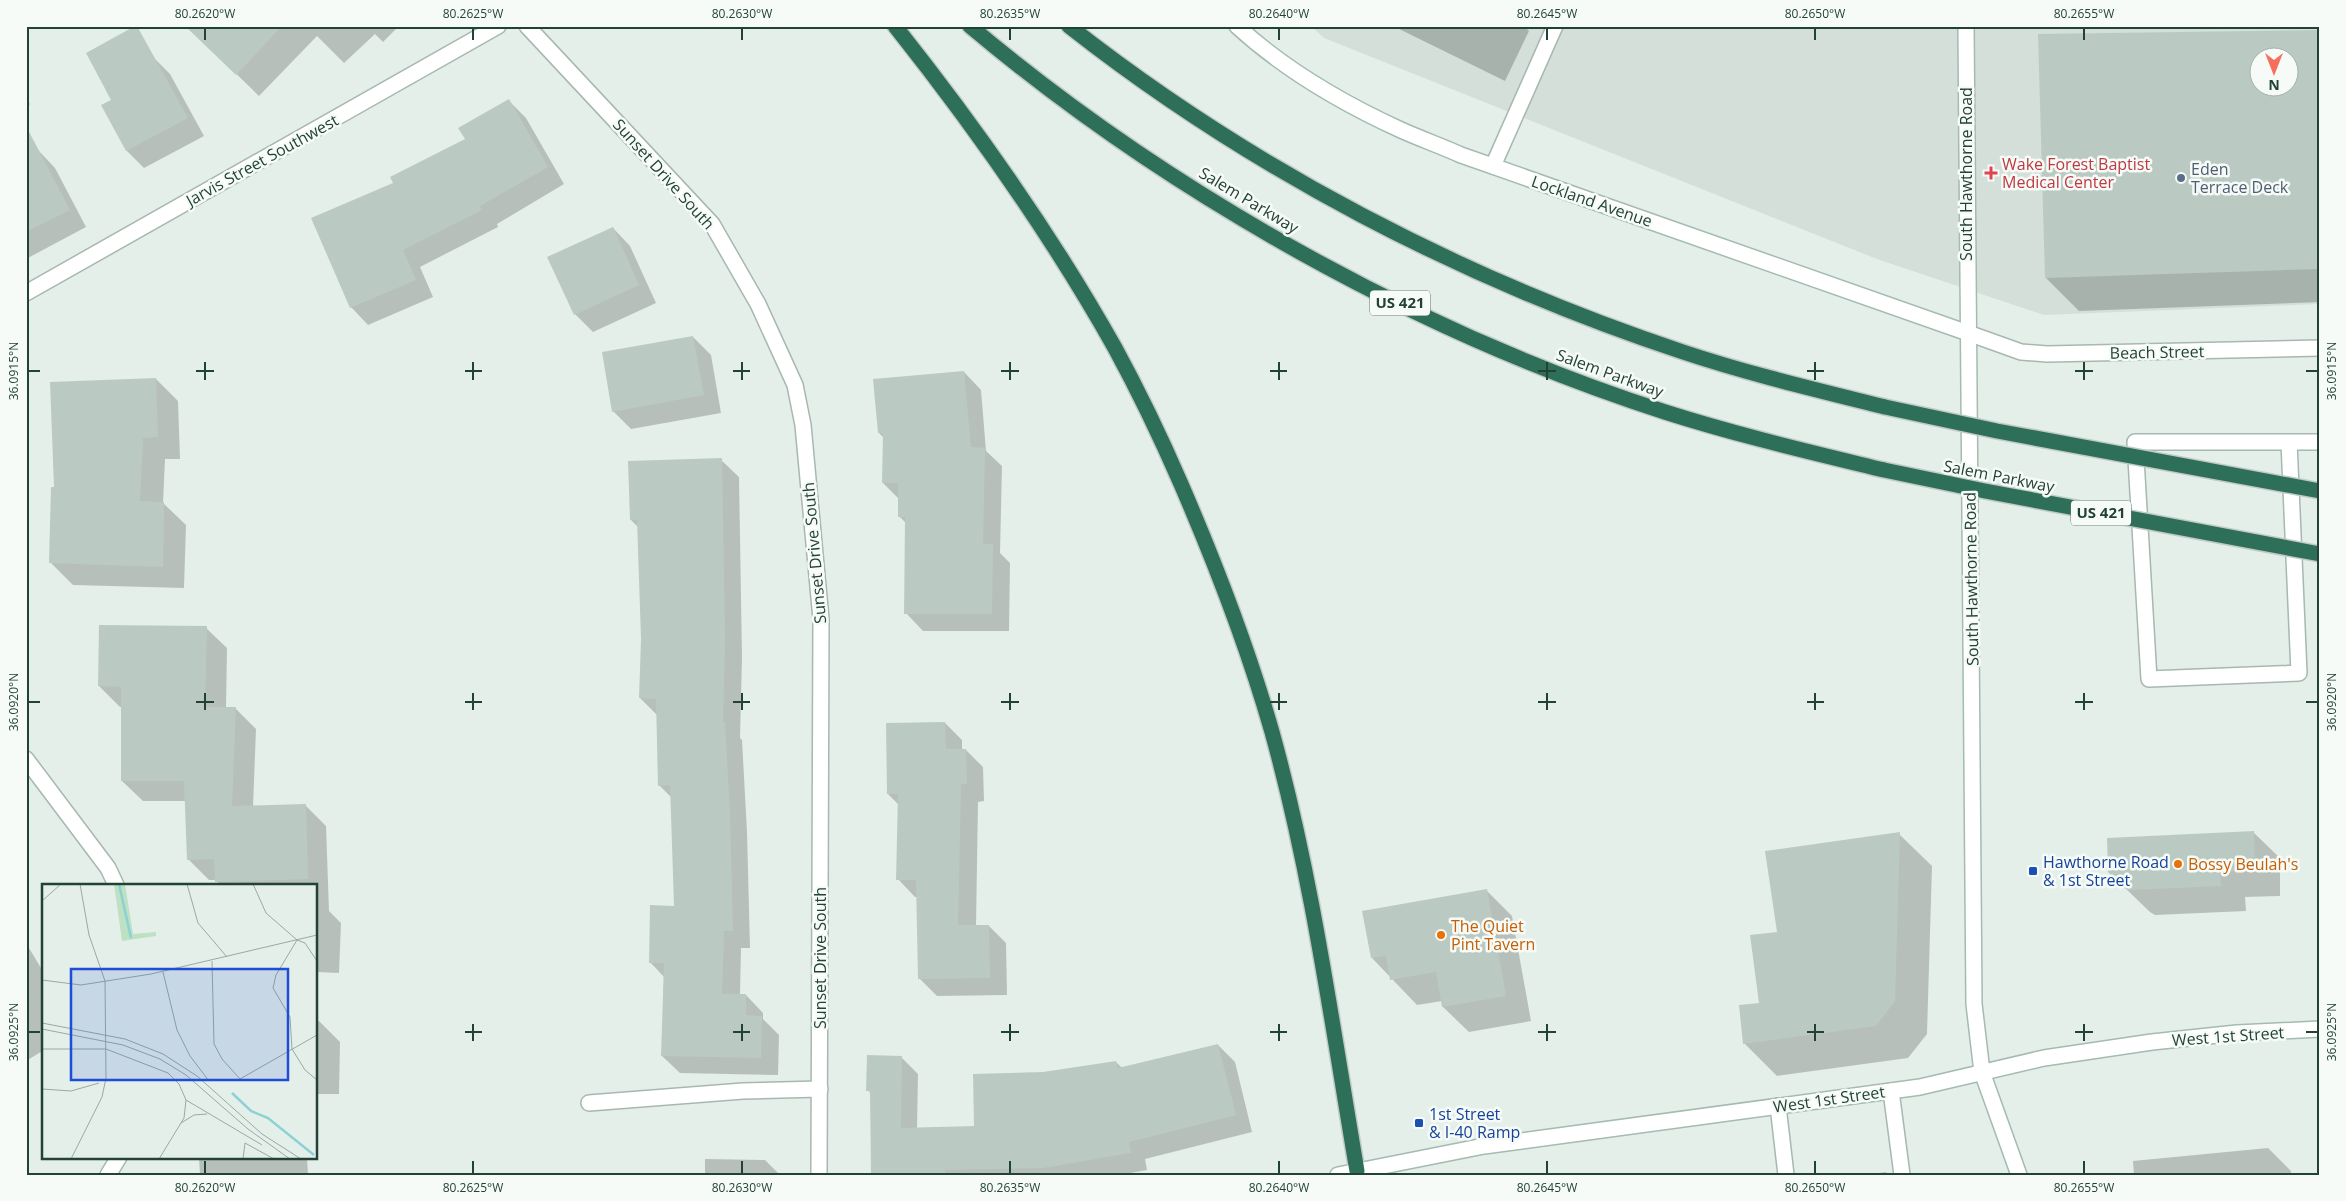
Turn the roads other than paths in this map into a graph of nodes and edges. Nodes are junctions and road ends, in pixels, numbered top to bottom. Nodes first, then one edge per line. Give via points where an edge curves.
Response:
1 (498, 26) edge
2 (527, 26) edge
3 (894, 26) edge
4 (970, 26) edge
5 (1069, 26) edge
6 (1237, 26) edge
7 (1555, 26) edge
8 (1966, 26) edge
9 (1493, 166) junction
10 (26, 293) edge
11 (1968, 333) junction
12 (2320, 348) edge
13 (2289, 442) junction
14 (2320, 442) edge
15 (2320, 491) edge
16 (2320, 554) edge
17 (26, 759) edge
18 (116, 884) edge
19 (2320, 1029) edge
20 (1982, 1072) junction
21 (820, 1089) junction
22 (1891, 1091) junction
23 (589, 1103) dead end
24 (1778, 1106) junction
25 (117, 1158) edge
26 (1358, 1171) junction
27 (108, 1175) edge
28 (819, 1175) edge
29 (1338, 1175) edge
30 (1786, 1175) edge
31 (1902, 1175) edge
32 (2019, 1175) edge

1 - 10 main road, Jarvis Street Southwest
2 - 21 main road, Sunset Drive South via 712,224 758,304 795,385 804,425 821,619
3 - 26 highway via 1006,174 1063,260 1116,350 1163,443 1206,540 1272,732 1296,831
4 - 16 highway, Salem Parkway / US 421, bridge via 1071,106 1167,172 1258,228 1454,329 1555,372 1664,411 1766,441 1884,470
5 - 15 highway, bridge via 1108,57 1201,120 1288,174 1479,273 1578,315 1782,382 1885,407
6 - 9 main road, Lockland Avenue via 1300,75 1349,105 1403,131
7 - 9 main road
8 - 11 main road, South Hawthorne Road
9 - 11 main road, Lockland Avenue
11 - 12 main road, Beach Street via 2021,352 2047,354
11 - 20 main road, South Hawthorne Road via 1974,1004
13 - 13 main road via 2135,442 2149,678 2299,673
13 - 14 main road
17 - 18 main road via 108,868
19 - 20 main road, West 1st Street via 2152,1042 2044,1058
20 - 22 main road, West 1st Street
20 - 32 main road, South Hawthorne Road
21 - 23 main road via 743,1091
21 - 28 main road, Sunset Drive South
22 - 24 main road, West 1st Street
22 - 31 main road
24 - 26 main road, West 1st Street via 1484,1146
24 - 30 main road
25 - 27 main road
26 - 29 main road, West 1st Street

